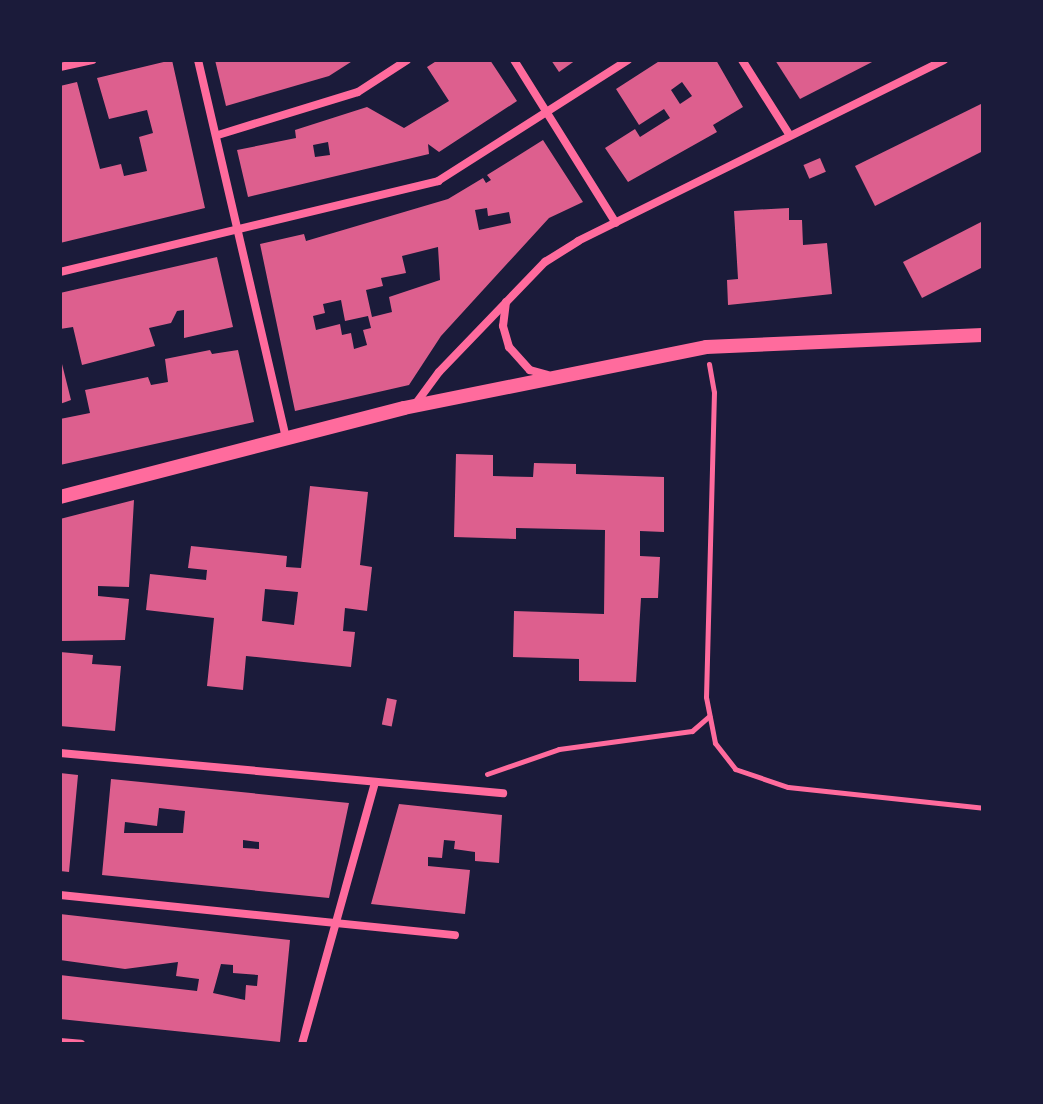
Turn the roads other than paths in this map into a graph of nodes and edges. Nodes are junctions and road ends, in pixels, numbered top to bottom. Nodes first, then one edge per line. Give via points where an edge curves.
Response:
1 (92, 60) edge
2 (198, 60) edge
3 (407, 60) edge
4 (514, 60) edge
5 (628, 60) edge
6 (742, 60) edge
7 (944, 60) edge
8 (79, 62) edge
9 (60, 67) edge
10 (549, 115) junction
11 (789, 134) junction
12 (218, 135) junction
13 (616, 223) junction
14 (237, 232) junction
15 (60, 272) edge
16 (506, 301) junction
17 (983, 335) edge
18 (547, 375) junction
19 (414, 406) junction
20 (286, 437) junction
21 (60, 497) edge
22 (60, 753) edge
23 (375, 782) junction
24 (503, 793) dead end
25 (60, 895) edge
26 (337, 924) junction
27 (455, 935) dead end
28 (60, 1042) edge
29 (81, 1044) edge
30 (302, 1044) edge

1 - 8 street
2 - 12 street
3 - 12 street via 358,92
4 - 10 street
5 - 10 street
6 - 11 street
7 - 11 street
8 - 9 street
10 - 13 street
10 - 14 street via 438,181
11 - 13 street
12 - 14 street
13 - 16 street via 545,262
14 - 15 street
14 - 20 street
16 - 18 street via 503,326 509,347 530,370
16 - 19 street
17 - 18 street via 706,347
18 - 19 street
19 - 20 street
20 - 21 street
22 - 23 street
23 - 24 street
23 - 26 street
25 - 26 street
26 - 27 street
26 - 30 street
28 - 29 street

